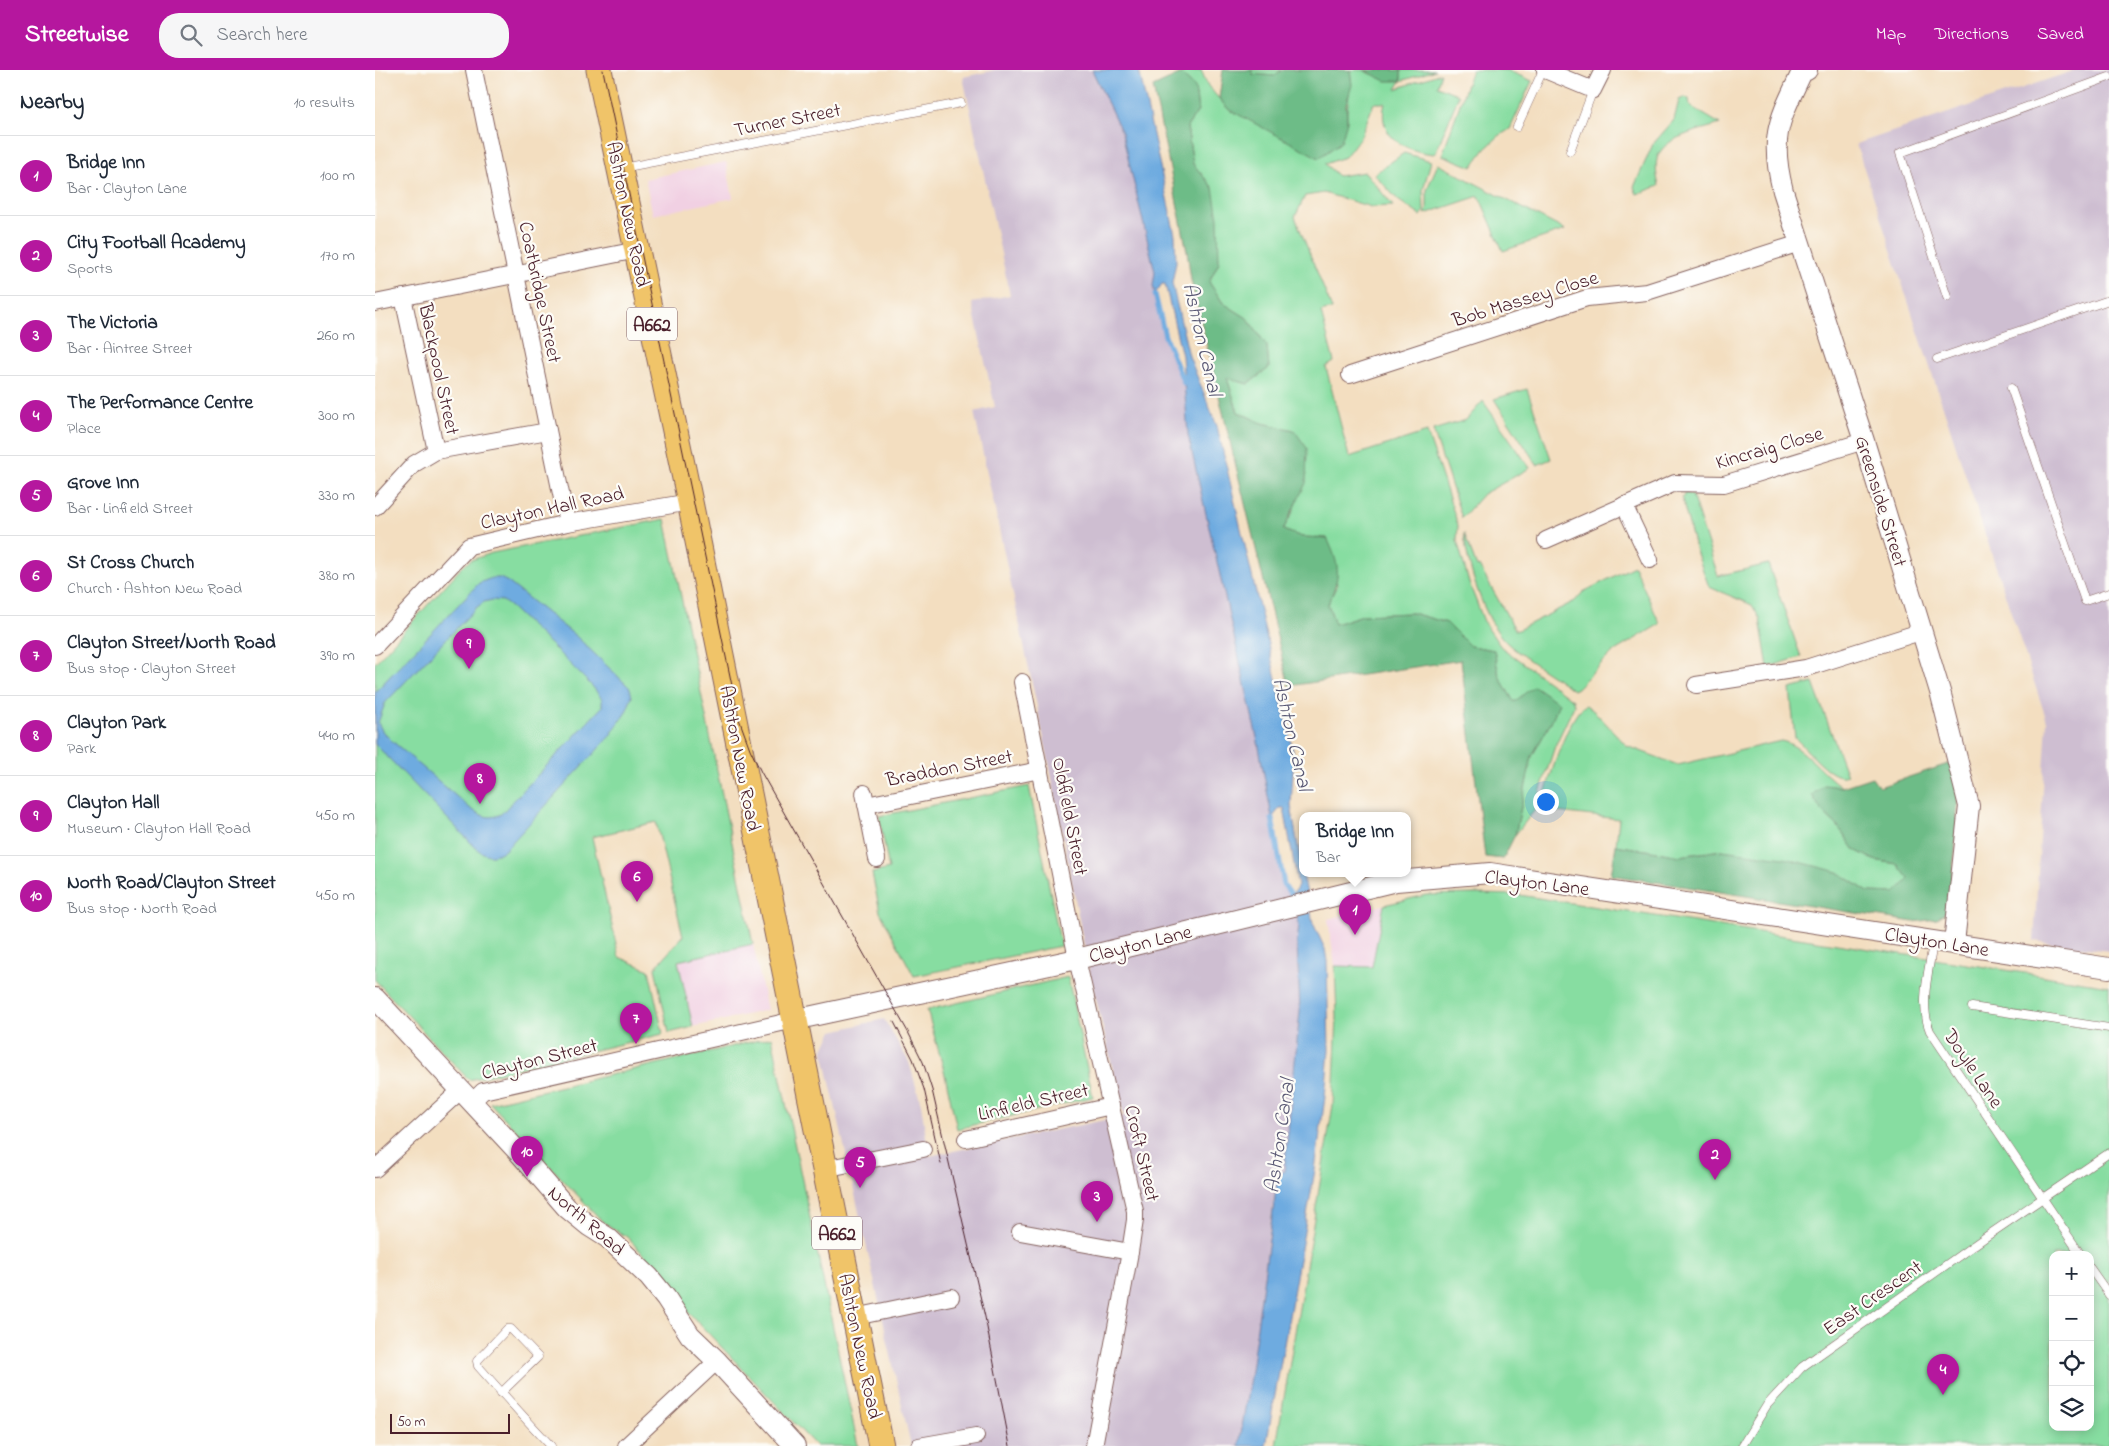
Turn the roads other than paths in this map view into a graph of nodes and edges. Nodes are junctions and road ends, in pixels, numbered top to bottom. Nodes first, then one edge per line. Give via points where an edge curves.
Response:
1 (474, 70) edge
2 (599, 70) edge
3 (1544, 70) edge
4 (1603, 70) edge
5 (1802, 71) edge
6 (2109, 77) edge
7 (1593, 90) junction
8 (961, 103) dead end
9 (1517, 127) dead end
10 (1570, 150) dead end
11 (620, 168) junction
12 (1800, 243) junction
13 (637, 250) junction
14 (516, 274) junction
15 (403, 297) junction
16 (1947, 297) dead end
17 (2109, 300) edge
18 (375, 303) edge
19 (1937, 359) dead end
20 (1350, 376) dead end
21 (2011, 388) dead end
22 (548, 431) junction
23 (1865, 441) junction
24 (436, 451) junction
25 (690, 502) junction
26 (1623, 505) junction
27 (375, 507) edge
28 (567, 523) junction
29 (1546, 540) dead end
30 (1650, 560) dead end
31 (2109, 593) edge
32 (1920, 632) junction
33 (375, 646) edge
34 (1022, 682) dead end
35 (1696, 684) dead end
36 (1041, 770) junction
37 (877, 859) dead end
38 (1933, 941) junction
39 (1954, 943) junction
40 (1077, 959) junction
41 (2109, 968) edge
42 (375, 998) edge
43 (1973, 1007) dead end
44 (795, 1020) junction
45 (2109, 1028) edge
46 (467, 1096) junction
47 (1111, 1106) junction
48 (966, 1138) dead end
49 (923, 1149) dead end
50 (2109, 1153) edge
51 (375, 1169) edge
52 (824, 1170) junction
53 (2043, 1198) junction
54 (1020, 1232) dead end
55 (2078, 1251) edge
56 (1130, 1252) junction
57 (2094, 1274) edge
58 (2109, 1295) edge
59 (951, 1297) dead end
60 (855, 1317) junction
61 (717, 1362) junction
62 (501, 1393) junction
63 (976, 1436) dead end
64 (551, 1446) edge
65 (626, 1446) edge
66 (795, 1446) edge
67 (881, 1446) edge
68 (919, 1446) edge
69 (1094, 1446) edge
70 (1742, 1446) edge

1 - 14 street, Coatbridge Street
2 - 11 main road, Ashton New Road / A662
3 - 7 street
3 - 9 lane
4 - 7 street
5 - 12 street, Greenside Street via 1779,123 1776,141 1777,167
6 - 16 lane via 1900,152
7 - 10 lane
8 - 11 lane, Turner Street
11 - 13 main road, Ashton New Road / A662
12 - 20 street, Bob Massey Close via 1647,292 1587,298
12 - 23 street, Greenside Street
13 - 14 street
13 - 25 main road, Ashton New Road / A662
14 - 15 street
14 - 22 street, Coatbridge Street
15 - 18 street
15 - 24 street, Blackpool Street
17 - 19 lane
21 - 31 lane via 2085,601
22 - 24 street
22 - 28 street, Coatbridge Street
23 - 26 street, Kincraig Close via 1724,484 1675,483
23 - 32 street, Greenside Street
24 - 27 street via 414,464
25 - 28 street, Clayton Hall Road
25 - 44 main road, Ashton New Road / A662
26 - 29 street, Kincraig Close
26 - 30 street
28 - 33 street, Clayton Hall Road via 469,546
32 - 35 street via 1806,668
32 - 39 street, Greenside Street via 1941,695 1969,806
34 - 36 street, Oldfield Street
36 - 37 street, Braddon Street via 865,799
36 - 40 street, Oldfield Street
38 - 39 street, Clayton Lane
38 - 40 street, Clayton Lane via 1490,873 1396,881
38 - 53 lane, Doyle Lane via 1925,1007 1929,1031
39 - 41 street, Clayton Lane
40 - 44 street, Clayton Lane
40 - 47 street, Croft Street
42 - 46 street, North Road
43 - 45 lane
44 - 46 street, Clayton Street
44 - 52 main road, Ashton New Road / A662
46 - 51 street, Clayton Street
46 - 61 street, North Road via 567,1208 608,1238 649,1277 690,1335
47 - 48 street, Linfield Street
47 - 56 street, Croft Street via 1135,1211
49 - 52 street
50 - 53 lane, East Crescent
52 - 60 main road, Ashton New Road / A662
53 - 55 lane, Doyle Lane
53 - 70 lane, East Crescent via 1803,1367 1767,1405
54 - 56 street
56 - 69 street, Croft Street
57 - 58 lane
59 - 60 street
60 - 67 main road, Ashton New Road / A662
61 - 65 street
61 - 66 street, North Road
62 - 62 lane via 477,1363 507,1329 511,1329 537,1357
62 - 64 lane
63 - 68 street

